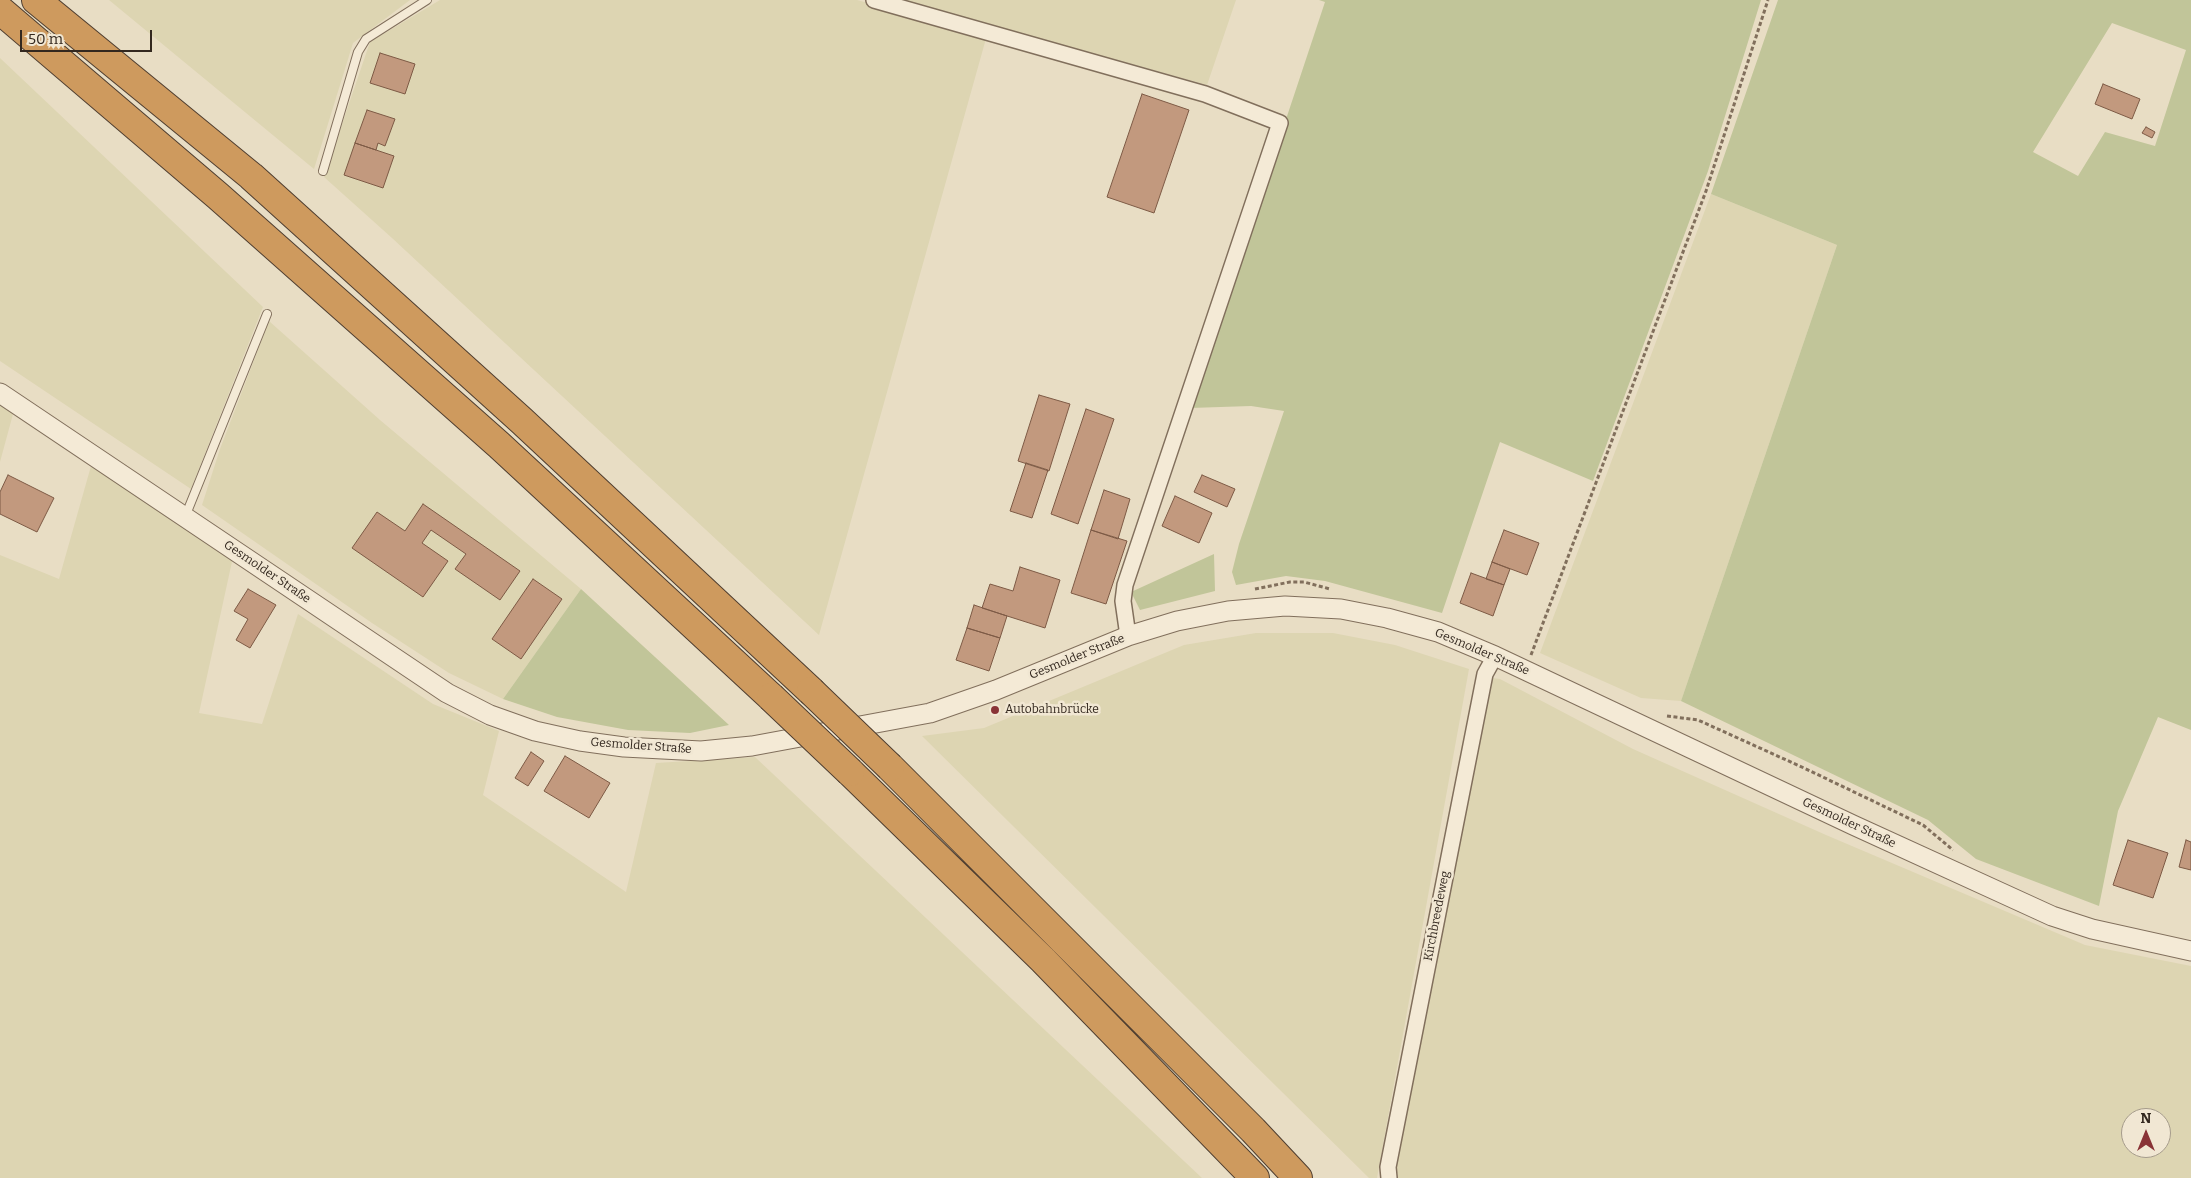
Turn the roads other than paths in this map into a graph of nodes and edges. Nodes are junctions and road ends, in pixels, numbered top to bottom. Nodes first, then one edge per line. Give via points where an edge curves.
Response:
1 (36, 0) edge
2 (427, 0) edge
3 (874, 0) edge
4 (0, 10) edge
5 (323, 171) dead end
6 (267, 314) dead end
7 (0, 393) edge
8 (185, 517) junction
9 (1128, 636) junction
10 (1495, 656) junction
11 (2191, 951) edge
12 (1255, 1178) edge
13 (1298, 1178) edge
14 (1389, 1178) edge

1 - 13 highway, bridge via 251,176 522,421 890,767
2 - 5 lane via 366,39 358,52
3 - 9 street via 1205,94 1280,123 1126,585 1123,601
4 - 12 highway, bridge via 218,196 499,445 771,697 1042,960
6 - 8 lane
7 - 8 street, Gesmolder Straße
8 - 9 street, Gesmolder Straße via 447,693 490,715 535,731 624,747 701,750 744,746 912,718 996,690
9 - 10 street, Gesmolder Straße via 1228,610 1322,607 1387,618 1438,632
10 - 11 street, Gesmolder Straße via 2052,916 2092,929
10 - 14 street, Kirchbreedeweg via 1485,674 1388,1166

